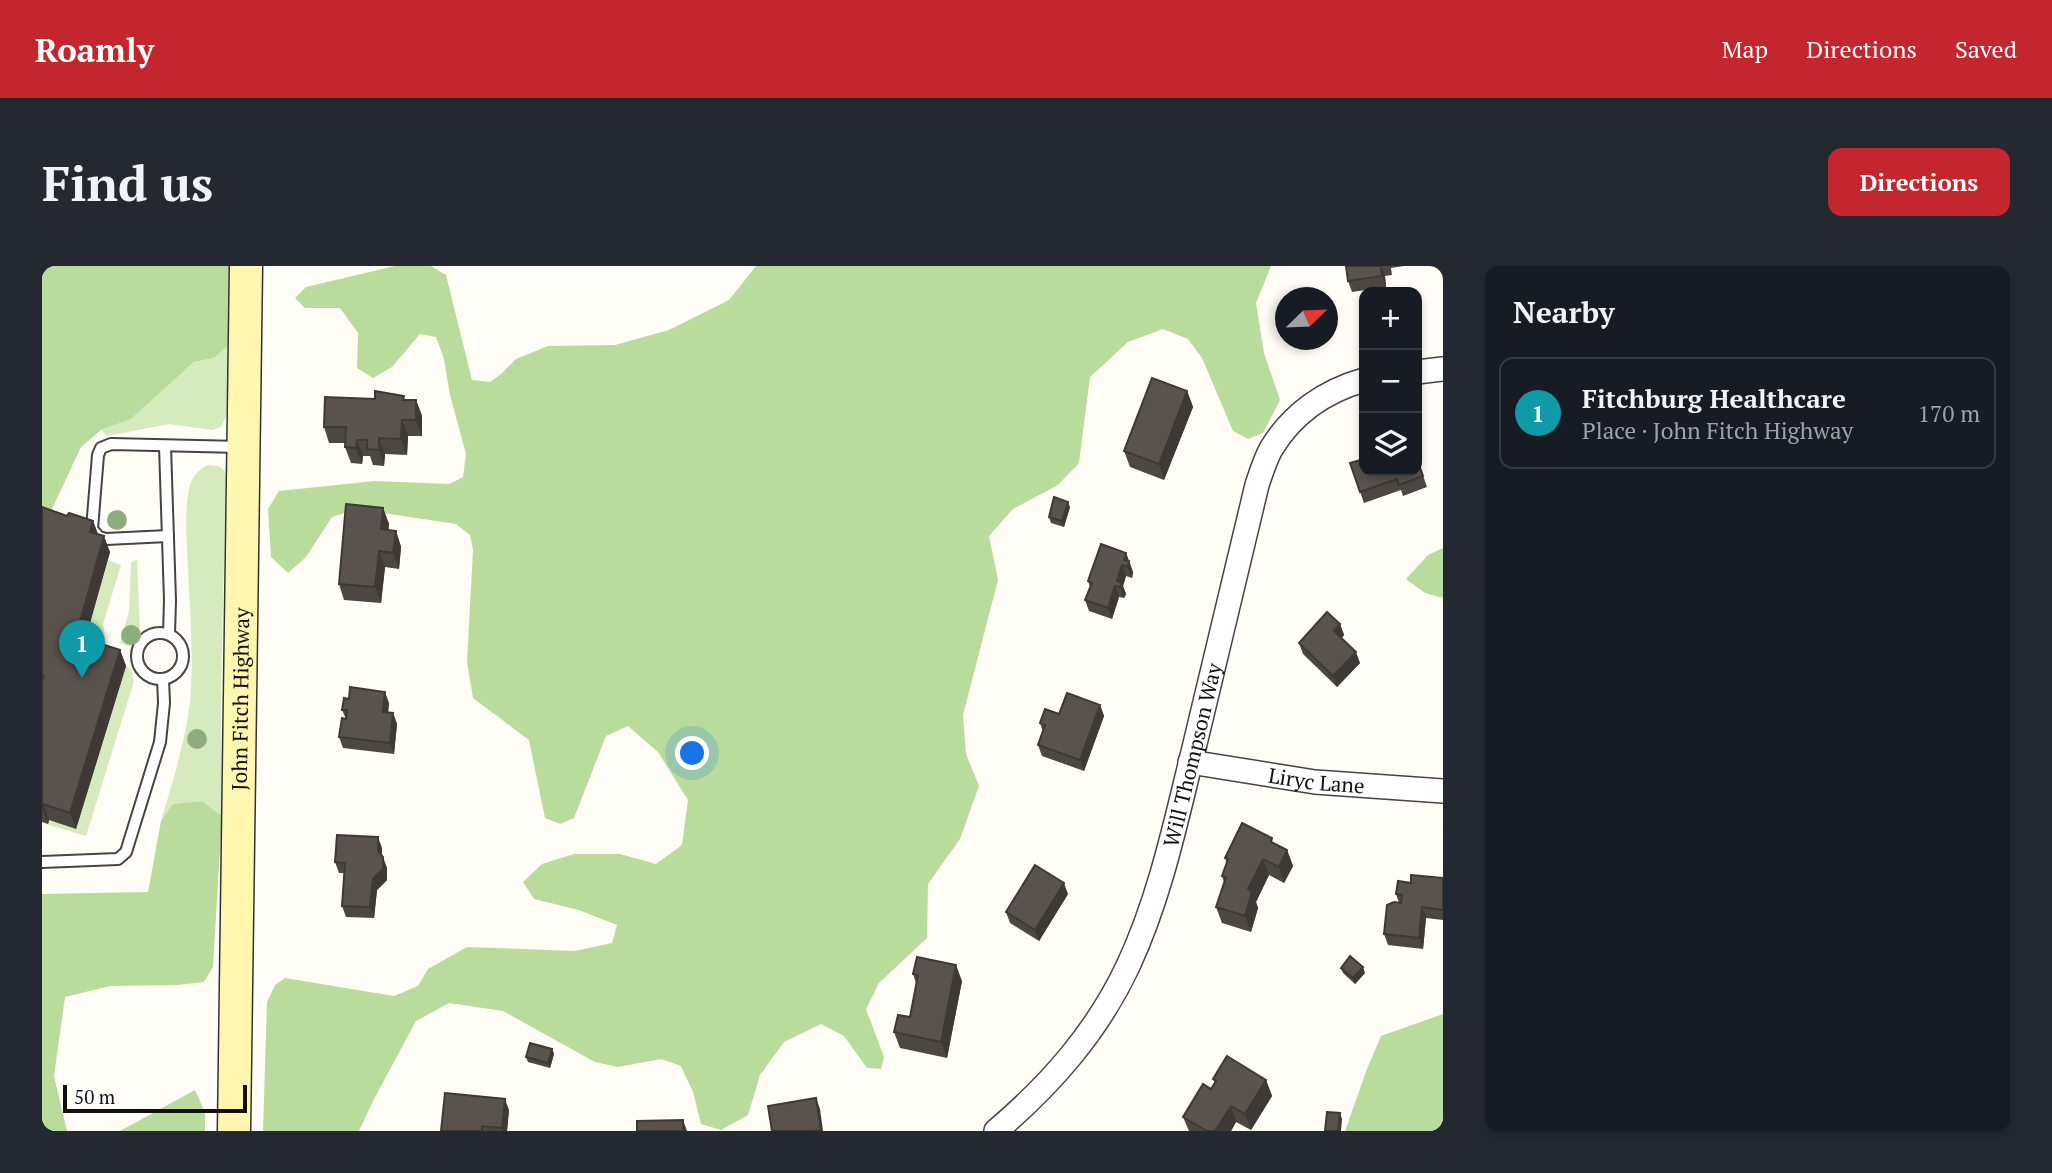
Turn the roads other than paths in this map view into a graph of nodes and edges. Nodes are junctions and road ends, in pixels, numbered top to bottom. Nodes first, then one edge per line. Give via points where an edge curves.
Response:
1 (246, 266) edge
2 (1443, 369) edge
3 (1422, 371) edge
4 (1359, 381) edge
5 (165, 446) junction
6 (244, 447) junction
7 (168, 536) junction
8 (169, 634) junction
9 (163, 679) junction
10 (1190, 762) junction
11 (1443, 791) edge
12 (42, 862) edge
13 (234, 1131) edge
14 (996, 1131) edge

1 - 6 main road, John Fitch Highway
2 - 3 street
4 - 10 street, Will Thompson Way via 1316,400 1287,426 1270,451 1257,485
5 - 6 lane
5 - 7 lane
5 - 7 lane via 111,444 101,448 92,529 106,540
6 - 13 main road, John Fitch Highway
7 - 8 lane
8 - 9 lane via 180,643 184,658 177,673
8 - 9 lane via 147,636 137,656 148,676
9 - 12 lane via 160,743 126,852 118,859
10 - 11 street, Liryc Lane via 1315,782
10 - 14 street, Will Thompson Way via 1173,834 1127,968 1068,1062

